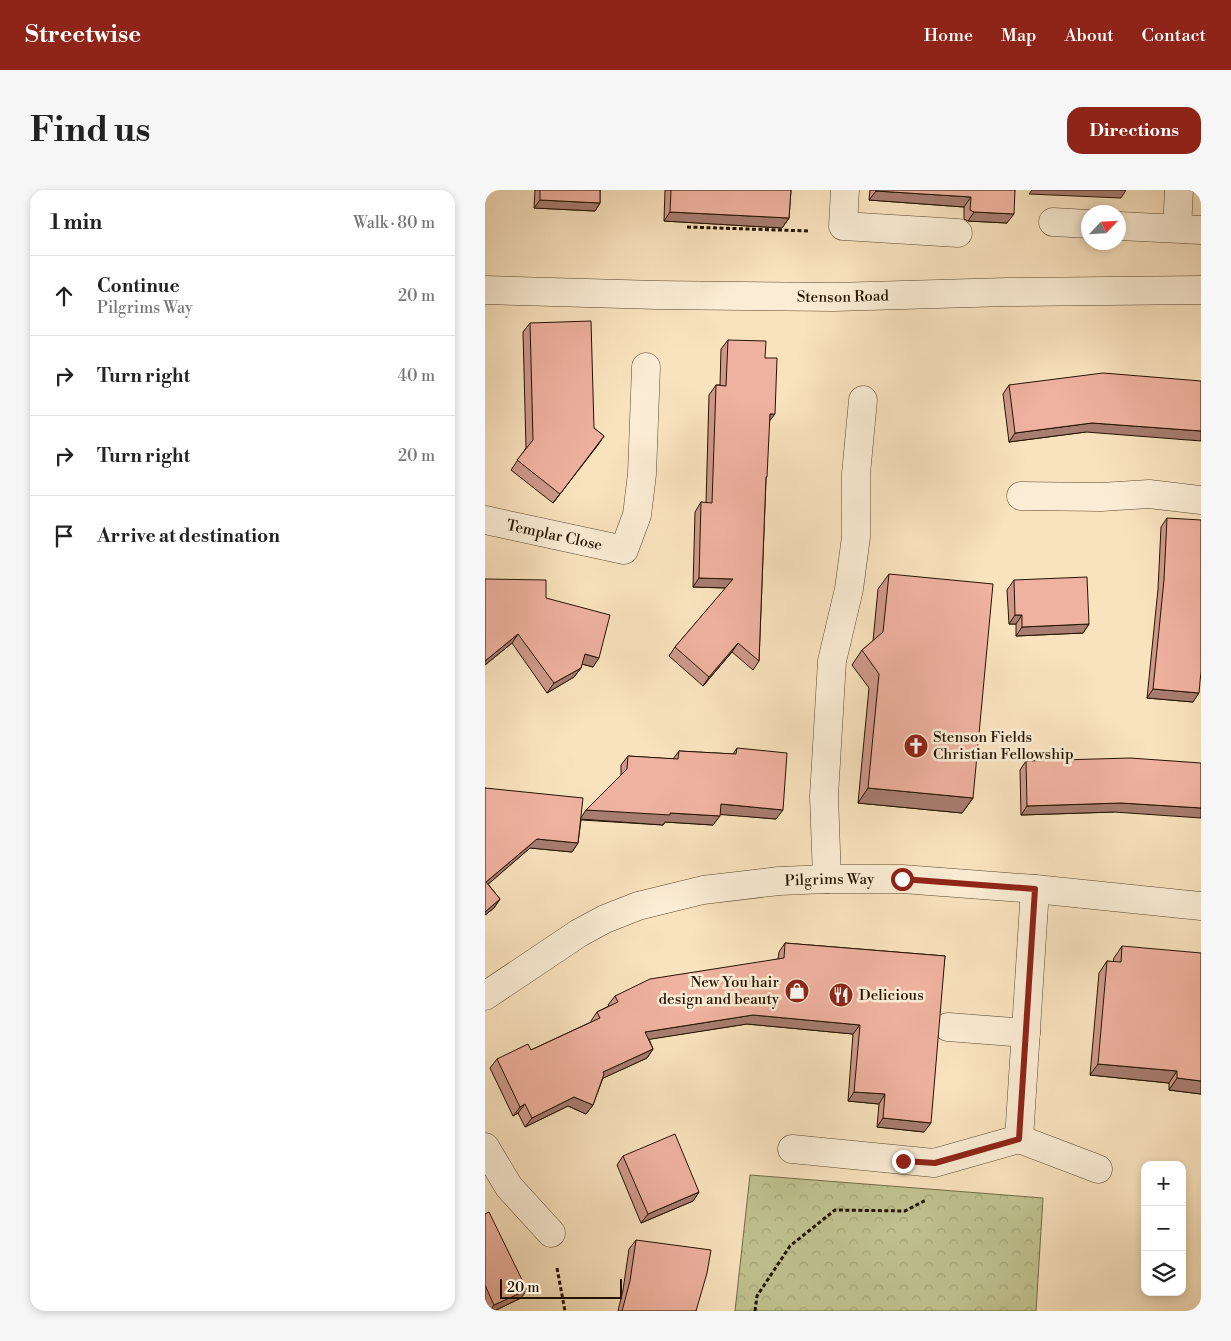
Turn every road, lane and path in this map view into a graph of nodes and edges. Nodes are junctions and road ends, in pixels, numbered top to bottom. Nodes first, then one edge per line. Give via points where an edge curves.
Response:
1 (845, 190) edge
2 (1179, 190) edge
3 (1053, 222) dead end
4 (1081, 224) edge
5 (843, 226) junction
6 (1126, 226) edge
7 (687, 227) edge
8 (1189, 229) edge
9 (958, 233) dead end
10 (485, 290) edge
11 (1201, 290) edge
12 (647, 367) dead end
13 (863, 400) dead end
14 (1021, 496) dead end
15 (1201, 500) edge
16 (485, 520) edge
17 (827, 879) junction
18 (1035, 889) junction
19 (1201, 906) edge
20 (485, 996) edge
21 (948, 1026) dead end
22 (1026, 1033) junction
23 (1019, 1139) junction
24 (485, 1147) edge
25 (792, 1149) dead end
26 (935, 1163) junction
27 (1098, 1169) dead end
28 (551, 1233) joint
29 (565, 1311) edge
30 (755, 1311) edge

1 - 5 street
2 - 8 street
3 - 4 street
5 - 7 path via 824,232
5 - 9 street
6 - 8 street
10 - 11 street, Stenson Road via 834,297
12 - 16 street, Templar Close via 637,515 624,550
13 - 17 street via 856,474 856,536 849,589 832,661 825,796
14 - 15 street via 1149,494
17 - 18 street, Pilgrims Way via 902,879
17 - 20 street, Pilgrims Way via 703,890 639,906 579,933
18 - 19 street, Pilgrims Way
18 - 22 street
21 - 22 street
22 - 23 street
23 - 26 street
23 - 27 street
24 - 28 street via 509,1187
25 - 26 street
26 - 30 path via 933,1196 905,1211 835,1210 790,1246 757,1296
28 - 29 path

